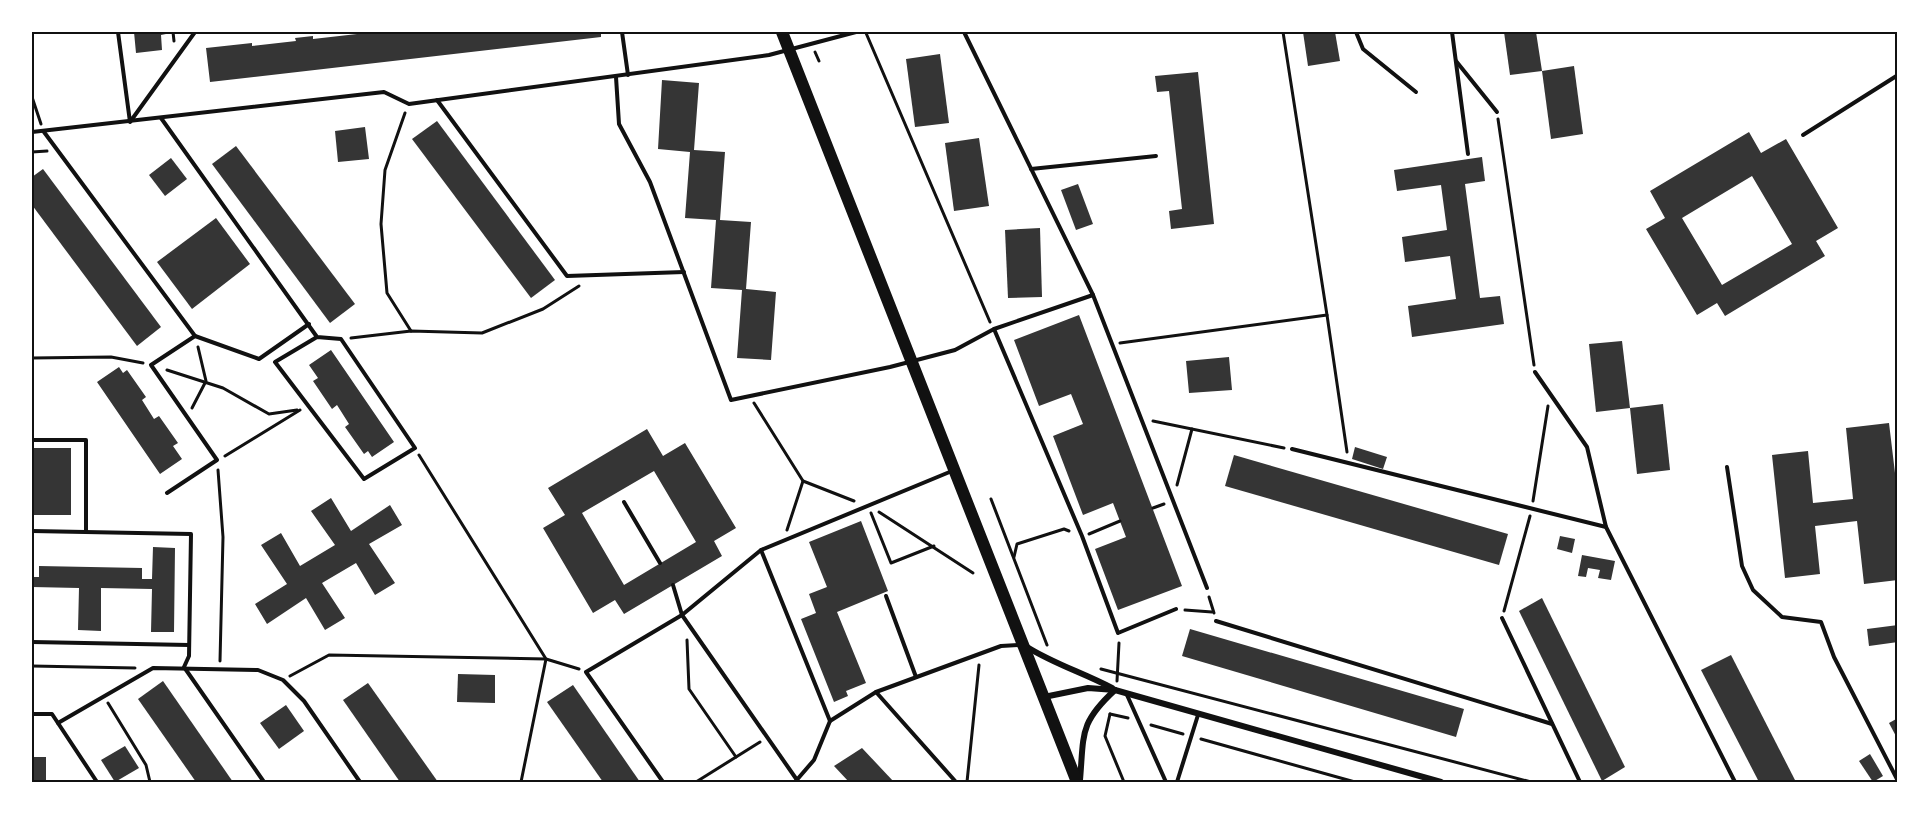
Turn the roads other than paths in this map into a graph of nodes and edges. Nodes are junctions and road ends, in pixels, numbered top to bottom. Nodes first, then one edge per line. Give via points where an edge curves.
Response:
1 (118, 32) edge
2 (195, 32) edge
3 (622, 32) edge
4 (782, 32) edge
5 (856, 32) edge
6 (964, 32) edge
7 (1356, 32) edge
8 (1452, 32) edge
9 (788, 48) junction
10 (1455, 60) junction
11 (628, 75) junction
12 (1898, 75) edge
13 (616, 77) junction
14 (1416, 92) dead end
15 (437, 99) junction
16 (1497, 112) road end
17 (161, 118) junction
18 (130, 122) junction
19 (44, 131) junction
20 (32, 132) edge
21 (1803, 135) dead end
22 (1468, 154) dead end
23 (1156, 156) dead end
24 (1031, 169) junction
25 (684, 272) junction
26 (1093, 295) junction
27 (309, 324) junction
28 (994, 329) junction
29 (195, 336) junction
30 (317, 337) junction
31 (911, 361) junction
32 (1535, 372) road end
33 (32, 440) edge
34 (1292, 450) road end
35 (1727, 467) dead end
36 (953, 471) junction
37 (166, 493) dead end
38 (624, 502) dead end
39 (1606, 527) junction
40 (32, 531) edge
41 (86, 532) junction
42 (761, 550) junction
43 (660, 563) dead end
44 (673, 585) dead end
45 (1207, 588) road end
46 (886, 596) dead end
47 (1176, 609) road end
48 (682, 615) junction
49 (1502, 618) road end
50 (1216, 621) road end
51 (32, 642) edge
52 (189, 645) junction
53 (1023, 645) junction
54 (184, 667) junction
55 (916, 677) junction
56 (1115, 690) junction
57 (876, 692) junction
58 (1127, 695) junction
59 (1044, 698) junction
60 (32, 714) edge
61 (1198, 715) junction
62 (830, 721) junction
63 (58, 723) junction
64 (1552, 724) junction
65 (796, 781) edge
66 (1898, 781) edge
67 (97, 783) edge
68 (264, 783) edge
69 (360, 783) edge
70 (663, 783) edge
71 (956, 783) edge
72 (1078, 783) edge
73 (1166, 783) edge
74 (1177, 783) edge
75 (1441, 783) edge
76 (1581, 783) edge
77 (1735, 783) edge

1 - 18 lane
2 - 18 lane
3 - 11 lane
4 - 9 main road
5 - 9 lane
6 - 24 lane
7 - 14 lane via 1363,49
8 - 10 lane
9 - 11 lane via 769,56
9 - 31 main road
10 - 16 lane
10 - 22 lane
11 - 13 lane
12 - 21 lane
13 - 15 lane
13 - 25 lane via 619,124 650,182
15 - 17 lane via 409,104 384,92
15 - 25 lane via 567,276
17 - 18 lane
17 - 27 lane
18 - 19 lane
19 - 20 lane
19 - 29 lane
23 - 24 lane
24 - 26 lane
25 - 31 lane via 731,400
26 - 28 lane
26 - 45 lane
27 - 29 lane via 259,359
27 - 30 lane
28 - 31 lane via 955,350
28 - 47 lane via 1118,633
29 - 37 lane via 151,365 217,460
30 - 30 lane via 340,339 415,448 364,479 275,362
31 - 36 main road
32 - 39 lane via 1587,447
33 - 41 lane via 86,440
34 - 39 lane
35 - 66 lane via 1742,566 1753,590 1782,616 1821,622 1834,657
36 - 42 lane
36 - 53 main road
38 - 43 lane
39 - 77 lane
40 - 41 lane
41 - 52 lane via 191,534
42 - 48 lane
42 - 62 lane
44 - 48 lane
46 - 55 lane
48 - 65 lane
48 - 70 lane via 586,672
49 - 64 lane
50 - 64 lane
51 - 52 lane
52 - 54 lane
53 - 55 lane via 1001,646
53 - 56 street
53 - 59 main road
54 - 63 lane via 153,668
54 - 68 lane
54 - 69 lane via 258,670 283,680 304,701
55 - 57 lane
56 - 58 street
56 - 59 street via 1088,688
56 - 72 street via 1088,717
57 - 62 lane
57 - 71 lane
58 - 61 street
58 - 73 lane
59 - 72 main road
60 - 63 lane via 52,714
61 - 74 lane
61 - 75 street
62 - 65 lane via 814,760
63 - 67 lane
64 - 76 lane

